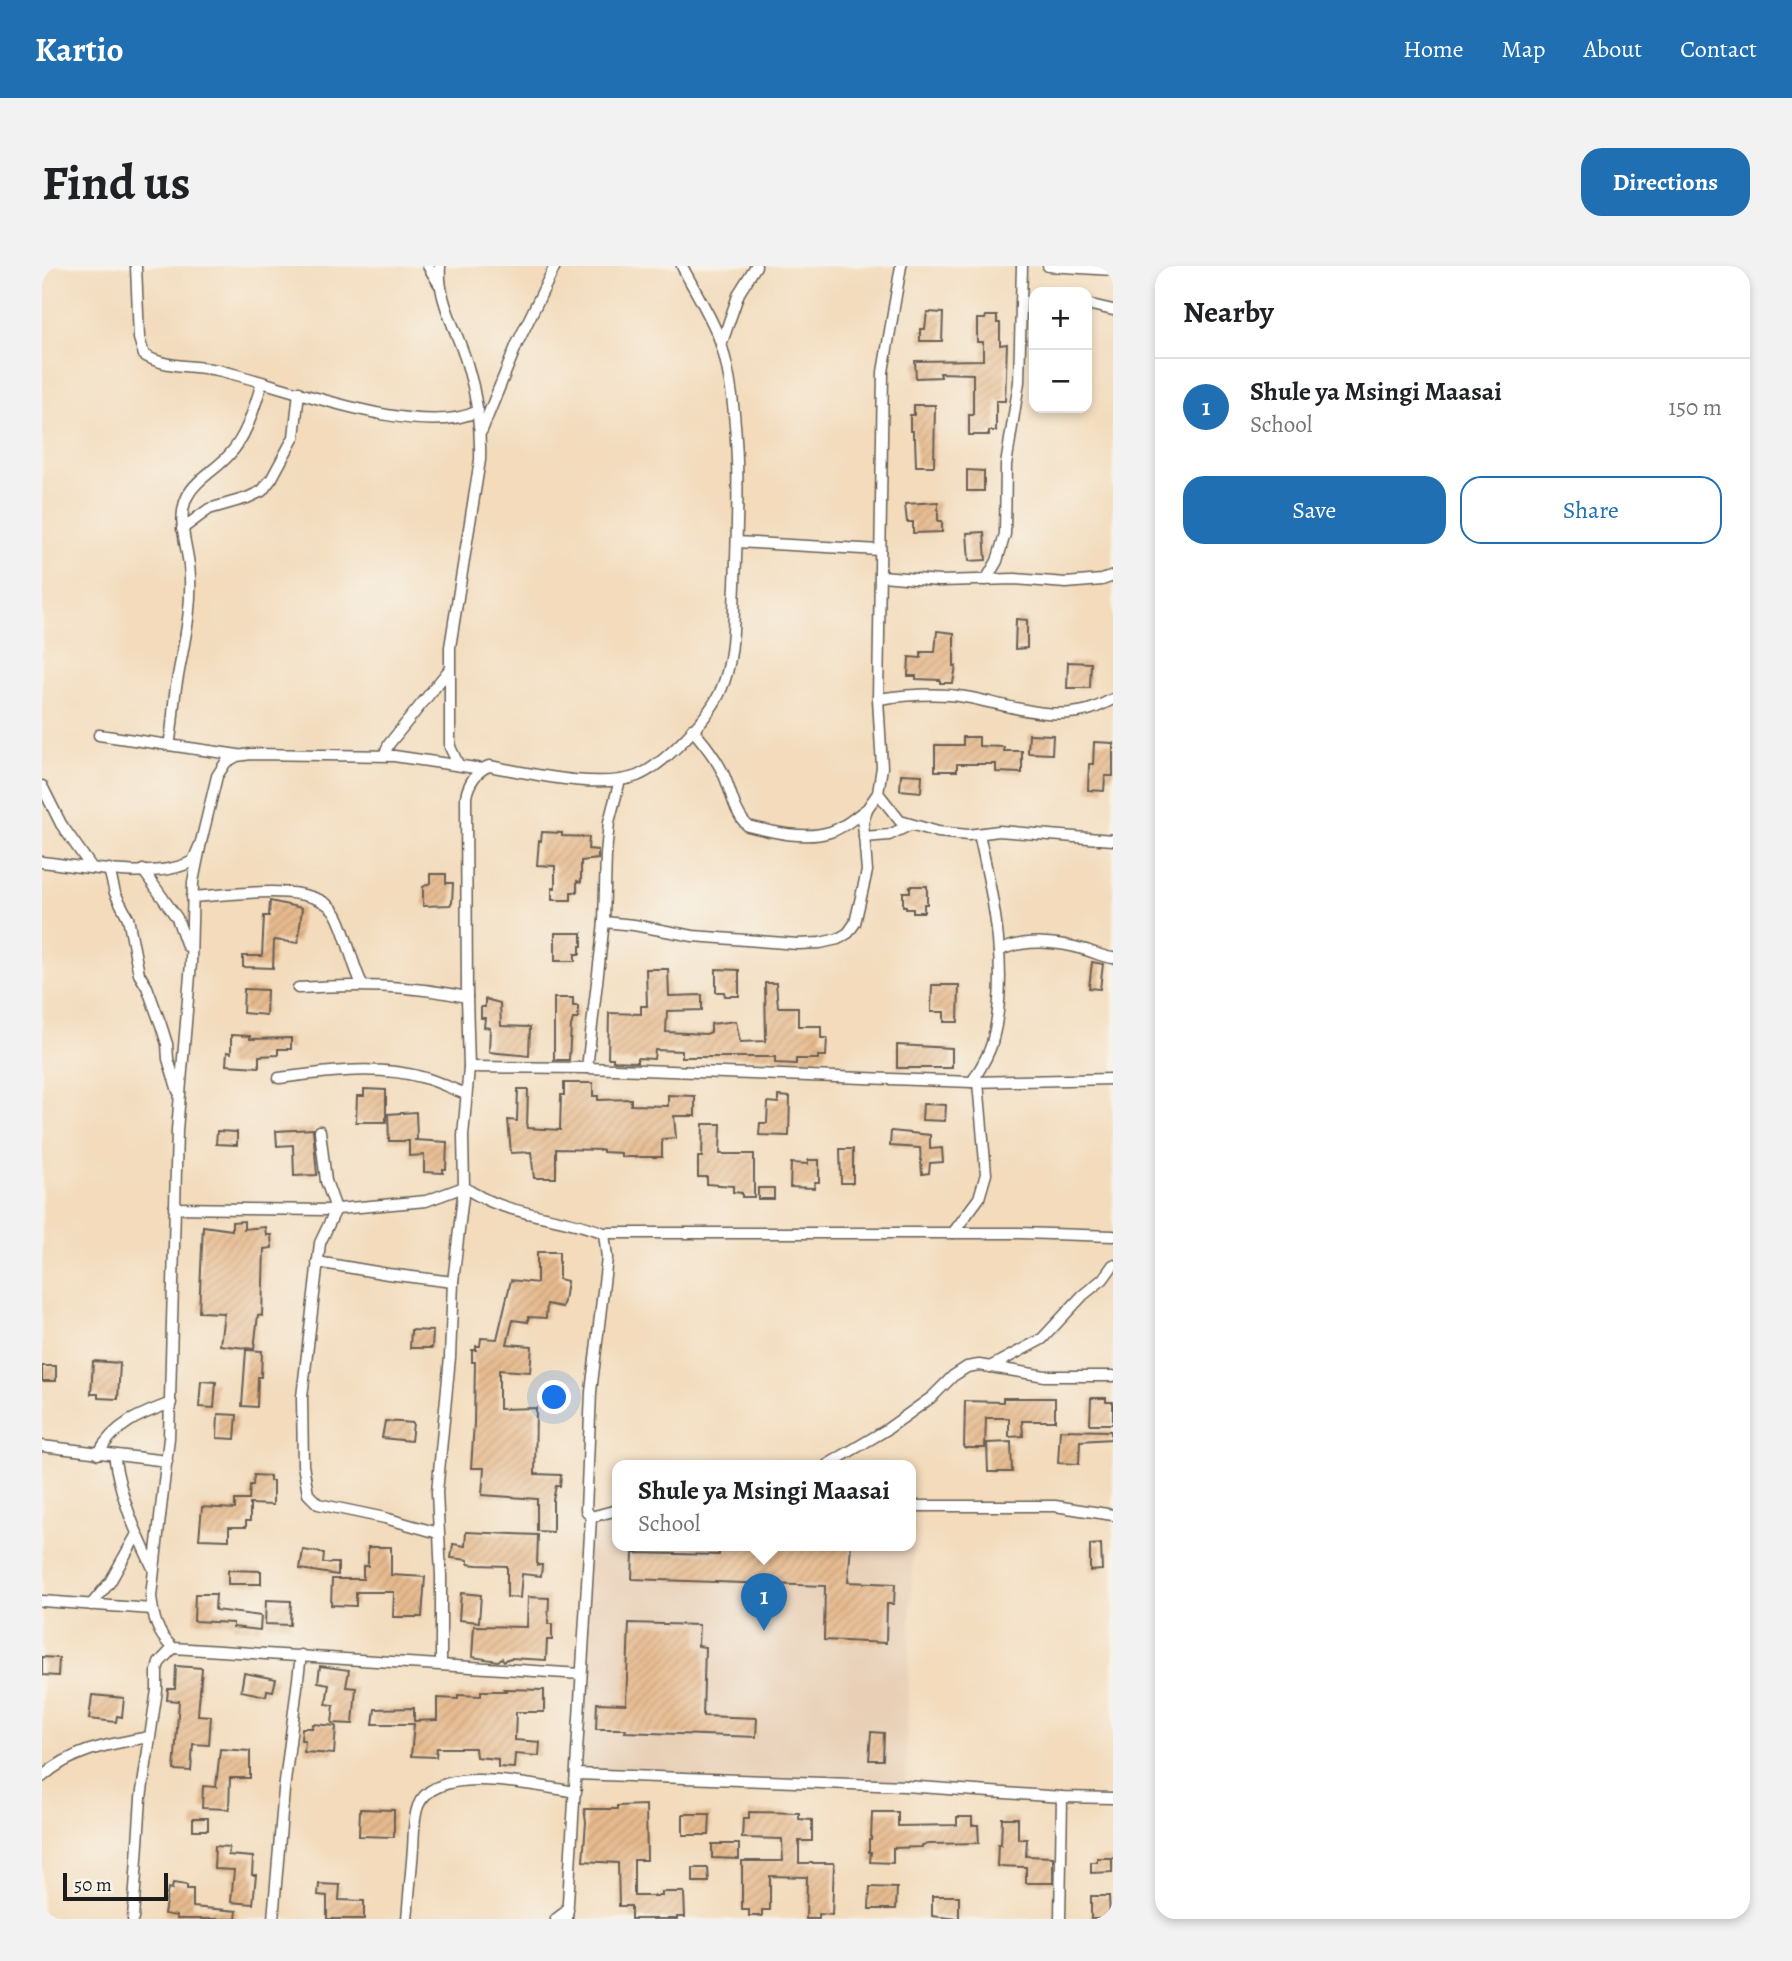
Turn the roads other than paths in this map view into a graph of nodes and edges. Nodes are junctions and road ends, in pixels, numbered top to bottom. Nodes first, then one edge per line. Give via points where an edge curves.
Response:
1 (136, 266) edge
2 (428, 266) edge
3 (440, 266) edge
4 (555, 266) edge
5 (682, 266) edge
6 (756, 266) edge
7 (901, 266) edge
8 (1021, 266) edge
9 (1048, 266) edge
10 (1113, 270) edge
11 (439, 284) junction
12 (1092, 305) edge
13 (1113, 310) edge
14 (1029, 326) edge
15 (1021, 332) junction
16 (722, 345) junction
17 (262, 383) junction
18 (299, 392) junction
19 (478, 411) junction
20 (481, 433) junction
21 (182, 530) junction
22 (737, 542) junction
23 (880, 550) junction
24 (882, 576) junction
25 (1113, 576) edge
26 (986, 580) junction
27 (449, 670) junction
28 (878, 699) junction
29 (1113, 699) edge
30 (692, 729) junction
31 (99, 735) dead end
32 (169, 745) junction
33 (384, 755) junction
34 (241, 756) junction
35 (458, 764) junction
36 (482, 769) junction
37 (620, 780) junction
38 (42, 786) edge
39 (878, 793) junction
40 (867, 809) junction
41 (910, 825) junction
42 (979, 834) junction
43 (864, 837) junction
44 (1113, 840) edge
45 (201, 842) junction
46 (42, 862) edge
47 (92, 868) junction
48 (108, 869) junction
49 (144, 870) junction
50 (192, 897) junction
51 (604, 922) junction
52 (999, 951) junction
53 (1113, 958) edge
54 (191, 959) junction
55 (362, 984) junction
56 (298, 989) dead end
57 (467, 997) junction
58 (469, 1067) junction
59 (587, 1068) junction
60 (279, 1078) dead end
61 (1111, 1078) edge
62 (975, 1082) junction
63 (466, 1094) junction
64 (180, 1097) junction
65 (320, 1131) dead end
66 (464, 1187) junction
67 (174, 1208) junction
68 (336, 1209) junction
69 (604, 1233) junction
70 (953, 1233) junction
71 (1113, 1236) edge
72 (317, 1262) junction
73 (1113, 1265) edge
74 (453, 1282) junction
75 (989, 1367) junction
76 (1113, 1376) edge
77 (171, 1403) junction
78 (42, 1446) edge
79 (98, 1454) junction
80 (114, 1455) junction
81 (836, 1460) edge
82 (167, 1461) junction
83 (916, 1506) edge
84 (612, 1511) edge
85 (1113, 1515) edge
86 (591, 1517) junction
87 (438, 1533) junction
88 (137, 1534) junction
89 (153, 1568) junction
90 (42, 1601) edge
91 (91, 1605) junction
92 (152, 1609) junction
93 (173, 1648) junction
94 (301, 1655) junction
95 (442, 1664) junction
96 (581, 1674) junction
97 (149, 1737) junction
98 (576, 1774) junction
99 (42, 1777) edge
100 (576, 1792) junction
101 (1062, 1797) junction
102 (1113, 1798) edge
103 (568, 1914) edge
104 (133, 1919) edge
105 (273, 1919) edge
106 (407, 1919) edge
107 (556, 1919) edge
108 (1060, 1919) edge

1 - 17 street via 144,355 158,362 218,370
2 - 11 street
3 - 11 street
4 - 20 street
5 - 16 street
6 - 16 street via 739,293
7 - 23 street via 883,372
8 - 15 street
9 - 10 street
11 - 19 street
12 - 13 street
14 - 15 street
15 - 26 street via 1019,382 1006,465 1005,534
16 - 22 street via 732,393
17 - 18 street
17 - 21 street via 230,455 187,496
18 - 19 street via 372,412 438,421
18 - 21 street via 293,437 262,491 209,509
19 - 20 street
20 - 27 street
21 - 32 street via 190,608
22 - 23 street
22 - 30 street via 729,663 712,707
23 - 24 street
24 - 26 street
24 - 28 street
25 - 26 street via 1082,582
27 - 33 street
27 - 35 street via 450,747
28 - 29 street via 963,696 1029,712 1088,710
28 - 39 street via 882,767
30 - 37 street via 650,770
30 - 40 street via 714,757 748,826 787,834 829,833
31 - 32 street
32 - 34 street
33 - 34 street
33 - 35 street
34 - 45 street via 226,762 216,776
35 - 36 street
36 - 37 street via 489,766 558,778
36 - 57 street via 467,788 466,797
37 - 51 street via 609,822
38 - 47 street via 61,824
39 - 40 street
39 - 41 street via 892,814
40 - 43 street
41 - 42 street
41 - 43 street via 889,835
42 - 44 street via 999,831
42 - 52 street
43 - 51 street via 867,871 859,910 848,933 838,939 759,943
45 - 49 street via 193,861 183,866 154,873
45 - 50 street
46 - 47 street
47 - 48 street
48 - 49 street
48 - 64 street via 128,918 139,974 164,1035
49 - 54 street via 177,919
50 - 54 street
50 - 55 street via 268,891 317,897 338,918
51 - 59 street
52 - 53 street via 1048,943
52 - 62 street via 992,1043
54 - 64 street
55 - 56 street
55 - 57 street
57 - 58 street
58 - 59 street
58 - 63 street
59 - 62 street
60 - 63 street via 392,1072
61 - 62 street
62 - 70 street via 986,1174 979,1198
63 - 66 street
64 - 67 street
65 - 68 street via 326,1181
66 - 68 street via 426,1201
66 - 69 street via 497,1205
66 - 74 street
67 - 68 street
67 - 77 street
68 - 72 street via 323,1233
69 - 70 street
69 - 86 street via 607,1258 591,1392 586,1510
70 - 71 street
72 - 74 street
72 - 87 street via 302,1397 308,1494 318,1504
73 - 75 street via 1042,1339
74 - 87 street
75 - 76 street via 1045,1376
75 - 81 street via 967,1367 887,1430
77 - 79 street via 121,1425
77 - 82 street
78 - 79 street
79 - 80 street
80 - 82 street
80 - 88 street via 117,1481
82 - 89 street
83 - 85 street via 1055,1506
84 - 86 street
86 - 96 street
87 - 95 street
88 - 89 street
88 - 91 street
89 - 92 street
90 - 91 street
91 - 92 street
92 - 93 street via 163,1639
93 - 94 street
93 - 97 street via 159,1663
94 - 95 street
94 - 105 street
95 - 96 street
96 - 98 street
97 - 99 street via 87,1749
97 - 104 street
98 - 100 street
98 - 101 street via 905,1786
100 - 103 street
100 - 106 street via 478,1778 438,1787 424,1796 414,1827
101 - 102 street
101 - 108 street
103 - 107 street

